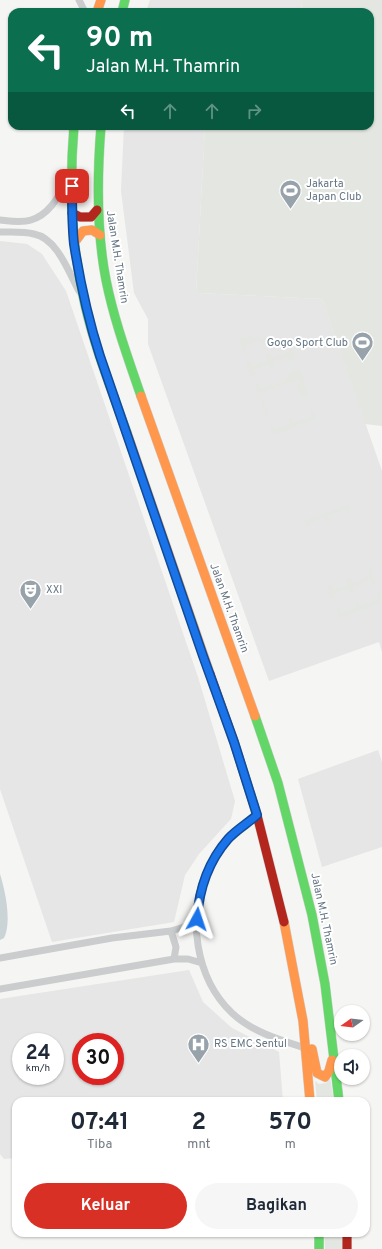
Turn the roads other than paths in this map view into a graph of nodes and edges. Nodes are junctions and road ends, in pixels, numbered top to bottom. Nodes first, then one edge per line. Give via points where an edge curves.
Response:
1 (74, 130) edge
2 (101, 130) edge
3 (71, 172) junction
4 (97, 210) junction
5 (72, 213) junction
6 (0, 220) edge
7 (0, 232) edge
8 (100, 236) junction
9 (74, 243) junction
10 (83, 298) junction
11 (257, 815) junction
12 (197, 919) junction
13 (171, 931) junction
14 (0, 958) edge
15 (174, 959) junction
16 (202, 963) junction
17 (0, 989) edge
18 (303, 1021) junction
19 (332, 1041) junction
20 (305, 1048) junction
21 (310, 1097) edge
22 (339, 1097) edge
23 (319, 1237) edge
24 (347, 1237) edge
25 (319, 1249) edge
26 (347, 1249) edge

1 - 3 main road
2 - 4 main road, Jalan M.H. Thamrin
3 - 5 main road
3 - 6 street via 54,204 42,215 31,220
4 - 5 main road via 91,216 80,217
4 - 8 main road, Jalan M.H. Thamrin
5 - 9 main road
7 - 10 street via 35,234 51,242
8 - 9 main road via 92,230 82,231
8 - 19 main road, Jalan M.H. Thamrin via 106,280 125,351 278,783 312,915 325,984
9 - 10 main road
10 - 11 main road via 100,356
11 - 12 street via 229,838 207,871 198,899
11 - 18 main road via 286,931
12 - 13 street
12 - 16 street via 196,935
13 - 14 street via 112,938
13 - 15 street via 176,947
15 - 16 street
15 - 17 street
16 - 20 street via 221,1001 232,1013 270,1037
18 - 19 main road via 310,1036 317,1073 321,1076 326,1077 329,1071 333,1058
18 - 20 main road
19 - 22 main road, Jalan M.H. Thamrin
20 - 21 main road
23 - 25 main road
24 - 26 main road

